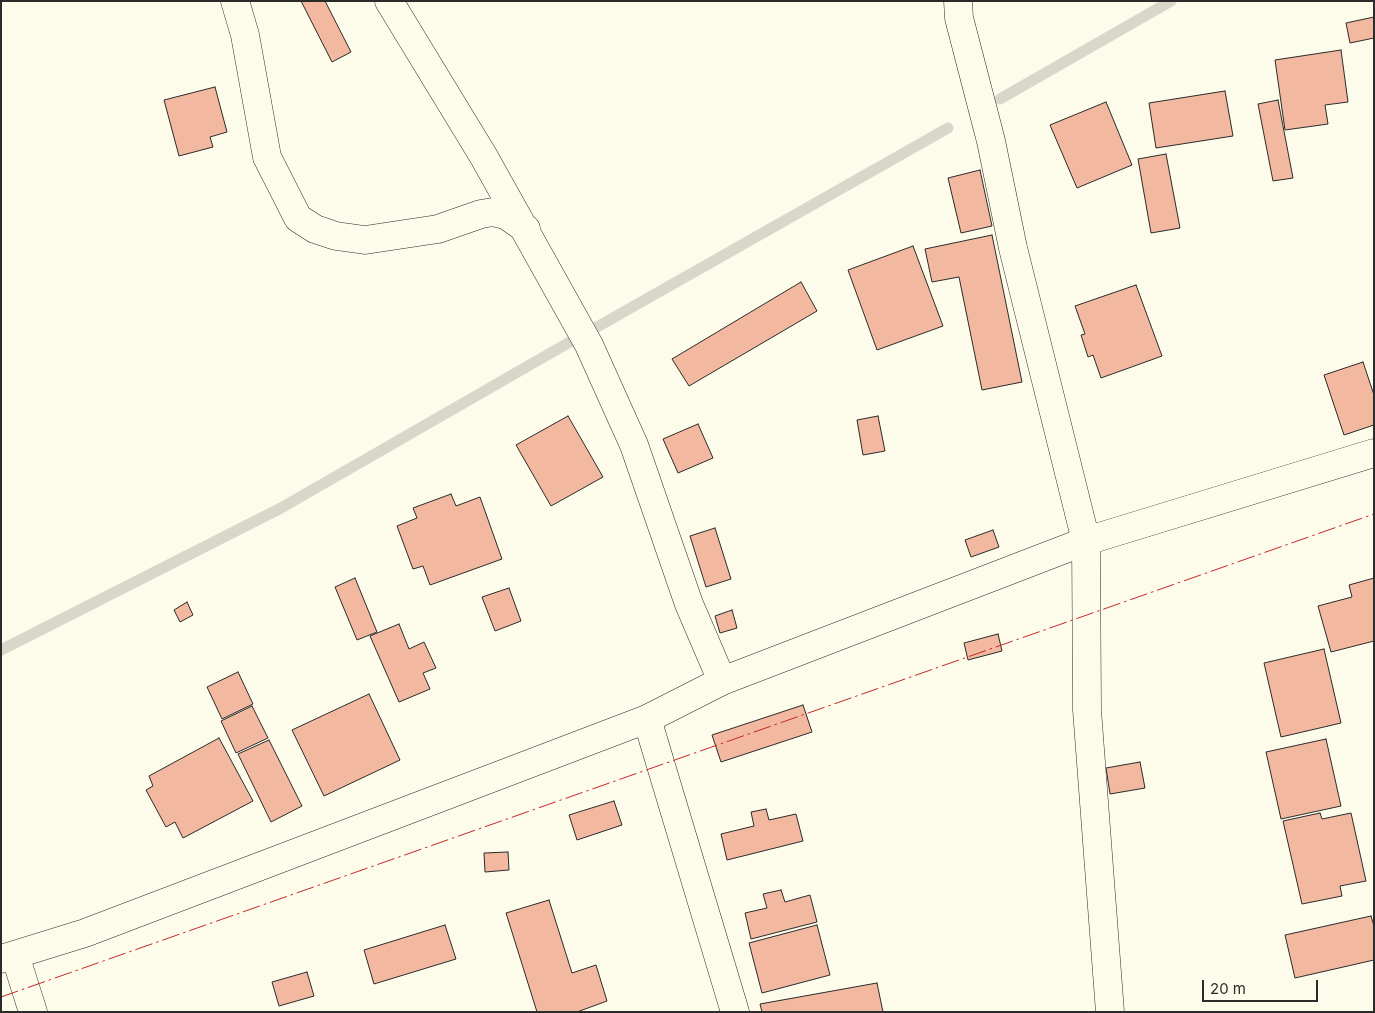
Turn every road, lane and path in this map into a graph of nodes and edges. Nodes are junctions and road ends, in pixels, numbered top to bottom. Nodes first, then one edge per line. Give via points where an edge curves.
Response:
1 (235, 1) edge
2 (389, 1) edge
3 (958, 1) edge
4 (526, 229) junction
5 (1374, 453) edge
6 (1086, 541) junction
7 (722, 681) junction
8 (647, 719) junction
9 (8, 957) edge
10 (33, 1012) edge
11 (735, 1012) edge
12 (1110, 1012) edge

1 - 4 street via 245,35 267,157 298,218 315,229 336,236 365,240 438,229 493,212 512,218
2 - 4 street
3 - 6 street via 959,18 991,141 1013,248
4 - 7 street via 590,345 634,445 689,604
5 - 6 street
6 - 7 street
6 - 12 street via 1086,710
7 - 8 street
8 - 9 street via 85,933
8 - 11 street
9 - 10 street

